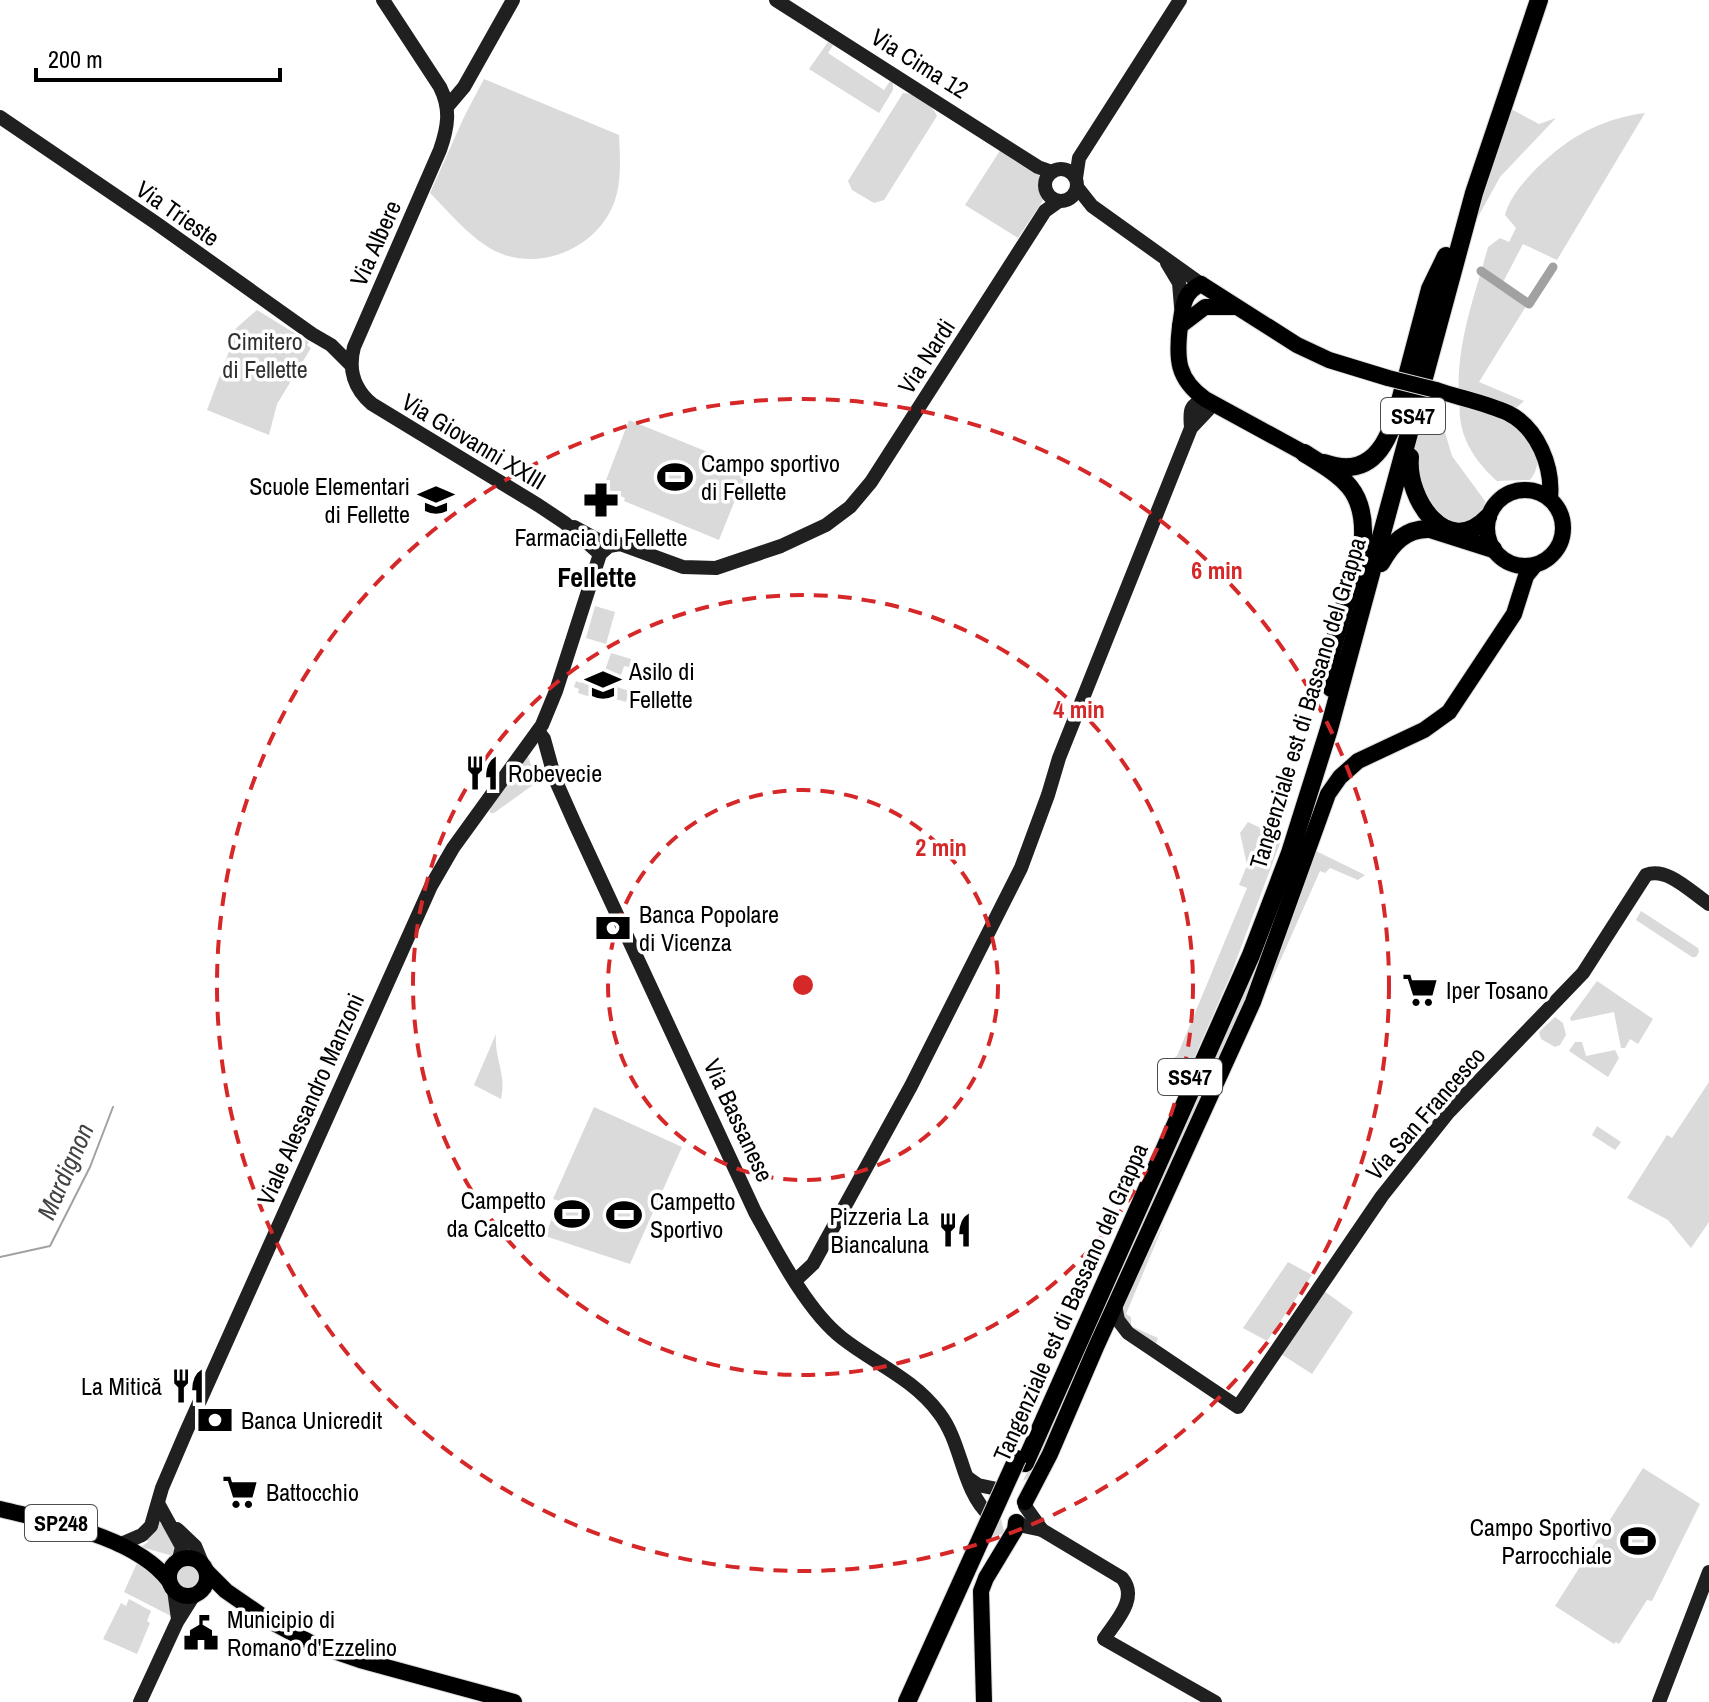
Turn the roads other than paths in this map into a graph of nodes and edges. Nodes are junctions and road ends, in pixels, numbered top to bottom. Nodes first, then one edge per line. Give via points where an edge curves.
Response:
1 (383, 0) edge
2 (513, 0) edge
3 (776, 0) edge
4 (1180, 0) edge
5 (1528, 0) edge
6 (1539, 0) edge
7 (447, 107) junction
8 (0, 117) edge
9 (1058, 183) junction
10 (1162, 256) junction
11 (1449, 264) junction
12 (1201, 284) junction
13 (1230, 303) junction
14 (1181, 307) junction
15 (1180, 326) junction
16 (331, 345) junction
17 (354, 347) junction
18 (351, 365) junction
19 (354, 380) joint
20 (1399, 380) junction
21 (1430, 388) junction
22 (1205, 399) junction
23 (1304, 453) junction
24 (1544, 456) junction
25 (1525, 489) junction
26 (1550, 498) junction
27 (1488, 517) junction
28 (836, 519) joint
29 (570, 528) junction
30 (1493, 549) junction
31 (604, 550) junction
32 (1509, 563) junction
33 (1535, 565) junction
34 (590, 580) junction
35 (1522, 589) junction
36 (1331, 688) junction
37 (1329, 729) junction
38 (538, 731) junction
39 (1291, 836) junction
40 (1709, 904) edge
41 (795, 1281) junction
42 (1115, 1305) junction
43 (1105, 1326) junction
44 (1127, 1335) junction
45 (1096, 1347) junction
46 (968, 1478) junction
47 (1024, 1483) junction
48 (997, 1489) joint
49 (159, 1505) junction
50 (0, 1509) edge
51 (166, 1521) junction
52 (1002, 1522) junction
53 (1042, 1530) junction
54 (120, 1546) junction
55 (998, 1555) junction
56 (177, 1561) junction
57 (205, 1568) junction
58 (1709, 1572) edge
59 (172, 1586) junction
60 (197, 1594) junction
61 (178, 1620) junction
62 (268, 1620) junction
63 (140, 1702) edge
64 (514, 1702) edge
65 (907, 1702) edge
66 (916, 1702) edge
67 (984, 1702) edge
68 (1215, 1702) edge
69 (1659, 1702) edge

1 - 7 street via 440,87
2 - 7 street
3 - 9 street, Via Cima 12
4 - 9 street
5 - 11 highway, Tangenziale est di Bassano del Grappa / SS47 via 1478,145
6 - 11 highway, Tangenziale est di Bassano del Grappa / SS47
7 - 17 street, Via Albere via 440,150
8 - 16 street, Via Trieste
9 - 10 street, Via Cima 12
9 - 28 street, Via Nardi via 876,475
10 - 12 street
10 - 14 street via 1179,283
11 - 20 highway, SS47 via 1430,289
11 - 21 highway, SS47 via 1451,298
11 - 36 highway, Tangenziale est di Bassano del Grappa / SS47
11 - 37 highway, Tangenziale est di Bassano del Grappa / SS47
12 - 13 main road
12 - 14 main road
12 - 15 main road
13 - 15 main road via 1201,308
13 - 20 main road via 1329,360
14 - 15 main road
15 - 22 main road via 1182,373
16 - 17 street, Via Trieste
16 - 18 street, Via Trieste
17 - 18 street, Via Albere
18 - 19 street, Via Albere
19 - 29 street, Via Giovanni XXIII via 372,404
20 - 21 main road, bridge
20 - 23 highway, SS47 via 1390,437 1368,460 1340,467
21 - 24 main road via 1508,413 1532,434
21 - 27 highway, SS47 via 1409,460 1417,499 1428,515 1450,530 1472,530
22 - 23 main road
22 - 41 street via 1208,410 1191,428 1059,758 1021,868 889,1127 813,1264
23 - 36 highway via 1349,486 1363,519 1363,537 1331,654
24 - 25 main road via 1539,475
24 - 26 main road
25 - 26 main road
25 - 27 main road via 1498,500
26 - 33 main road via 1562,519 1561,542 1546,561
27 - 30 main road
28 - 31 street, Via Giovanni XXIII via 790,542 709,569 677,566 620,544
29 - 31 street, Via Giovanni XXIII
29 - 34 street via 587,559
30 - 32 main road
30 - 37 highway via 1421,529 1399,538 1388,550 1375,574
31 - 34 street
32 - 33 main road
32 - 35 main road
33 - 35 main road, Via Bassanese
34 - 38 street
35 - 42 main road, Via Bassanese via 1514,614 1449,712 1358,761 1328,794 1253,1002
36 - 39 highway, Tangenziale est di Bassano del Grappa / SS47
37 - 39 highway, Tangenziale est di Bassano del Grappa / SS47
38 - 41 street, Via Bassanese via 575,824 735,1169
38 - 49 street, Viale Alessandro Manzoni via 431,886 186,1432
39 - 47 highway, Tangenziale est di Bassano del Grappa / SS47
40 - 44 street, Via San Francesco via 1666,875 1646,875 1583,973 1421,1145 1238,1407
41 - 46 street, Via Bassanese via 838,1335 928,1399 951,1431
42 - 43 main road, Via Bassanese
42 - 44 street
43 - 44 street
43 - 45 main road, Via Bassanese
44 - 45 street
45 - 47 main road, Via Bassanese via 1050,1454
46 - 48 street, Via Bassanese
46 - 52 street, Via Bassanese via 979,1506
47 - 52 main road, Via Bassanese
47 - 53 street
47 - 65 highway, Tangenziale est di Bassano del Grappa / SS47, bridge
47 - 66 highway, Tangenziale est di Bassano del Grappa / SS47
48 - 52 main road, Via Bassanese via 990,1496
49 - 51 street
49 - 54 street, Viale Alessandro Manzoni via 147,1532
50 - 54 main road, SP248 via 63,1524
51 - 56 street via 182,1547
51 - 57 street via 195,1546
52 - 53 street
52 - 55 main road, Via Bassanese
52 - 55 main road, Via Bassanese via 1015,1530
53 - 68 street via 1113,1571 1129,1589 1104,1639
54 - 56 main road, SP248
54 - 59 main road, SP248 via 156,1566
55 - 67 main road, Via Bassanese via 980,1596
56 - 57 main road, SP248 via 192,1558
56 - 59 main road via 171,1568
57 - 60 main road via 206,1583
57 - 62 main road, SP248 via 226,1591
58 - 69 street
59 - 60 main road, SP248 via 183,1596
59 - 61 street
60 - 61 street
60 - 62 main road, SP248 via 217,1595
61 - 63 street
62 - 64 main road, SP248 via 331,1651

